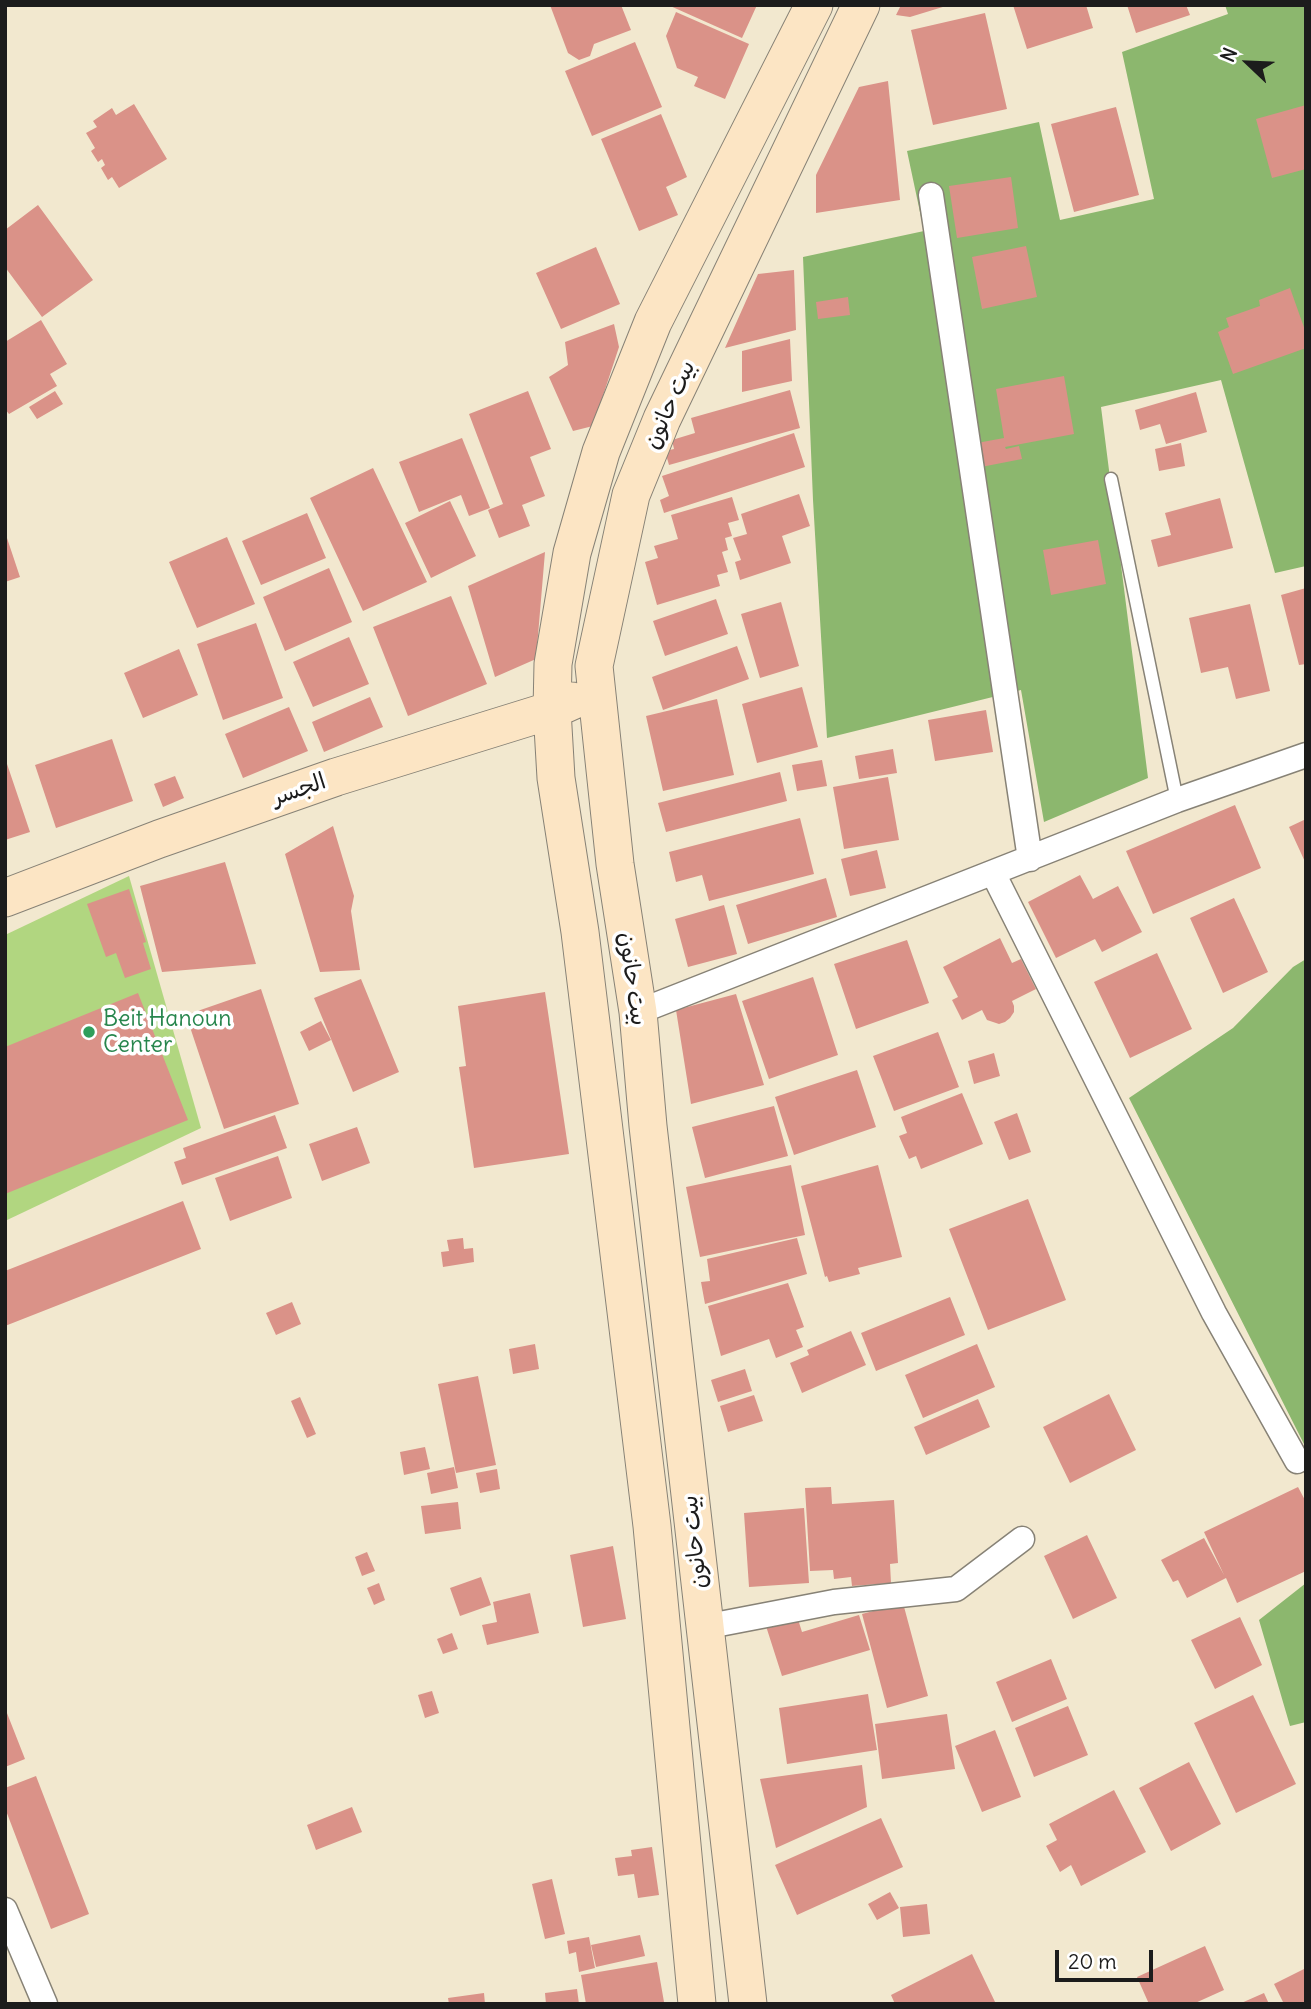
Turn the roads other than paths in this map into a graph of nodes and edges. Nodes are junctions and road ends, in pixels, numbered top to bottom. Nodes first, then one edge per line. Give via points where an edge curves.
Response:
1 (814, 5) edge
2 (861, 5) edge
3 (930, 195) dead end
4 (1111, 479) dead end
5 (596, 691) junction
6 (552, 710) junction
7 (1306, 755) edge
8 (1177, 800) junction
9 (1030, 859) junction
10 (993, 873) junction
11 (5, 898) edge
12 (638, 1012) junction
13 (1297, 1461) dead end
14 (1022, 1539) dead end
15 (704, 1627) junction
16 (5, 1910) edge
17 (45, 2004) edge
18 (697, 2004) edge
19 (748, 2004) edge

1 - 6 main road, بيت حانون via 653,322 601,452 572,553 553,664
2 - 5 main road, بيت حانون via 662,419 631,495 594,666
3 - 9 street
4 - 8 lane
5 - 6 main road, الجسر
5 - 12 main road, بيت حانون via 615,864
6 - 11 main road, الجسر via 336,777
6 - 18 main road, بيت حانون via 556,778 580,932 652,1526
7 - 8 street
8 - 9 street
9 - 10 street
10 - 12 street
10 - 13 street via 1214,1313
12 - 15 main road, بيت حانون
14 - 15 street via 956,1589 834,1602
15 - 19 main road, بيت حانون
16 - 17 street

